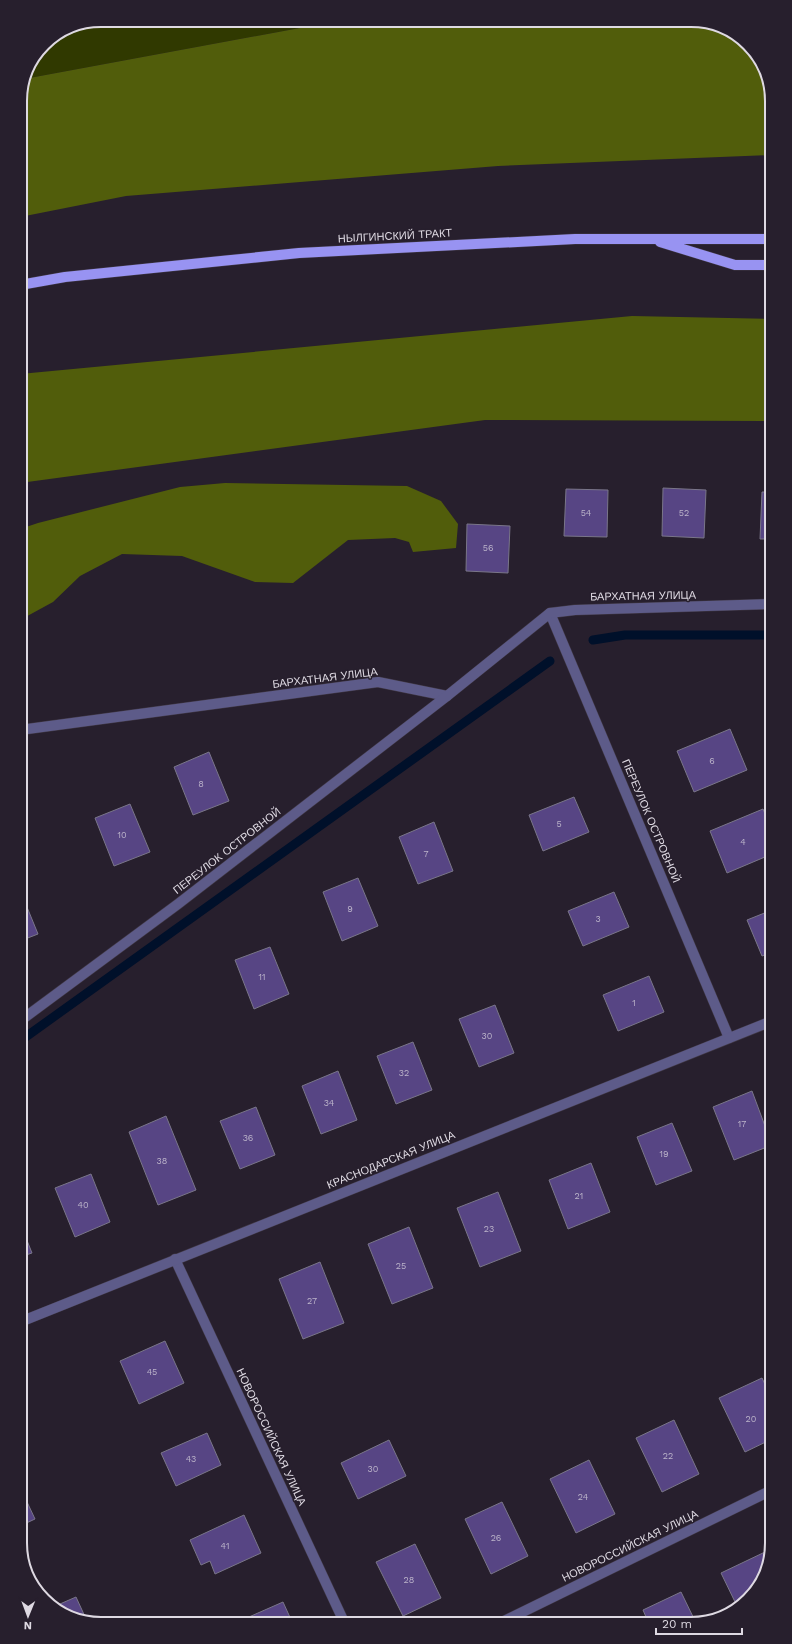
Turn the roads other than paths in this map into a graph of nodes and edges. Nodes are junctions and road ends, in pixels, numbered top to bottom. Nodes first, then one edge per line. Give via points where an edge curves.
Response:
1 (649, 239) junction
2 (765, 239) edge
3 (765, 265) edge
4 (27, 284) edge
5 (765, 604) edge
6 (550, 613) junction
7 (447, 696) junction
8 (27, 729) edge
9 (27, 1016) edge
10 (765, 1024) edge
11 (729, 1038) junction
12 (175, 1259) junction
13 (27, 1319) edge
14 (765, 1493) edge
15 (341, 1617) edge
16 (512, 1617) edge

1 - 2 main road, НЫЛГИНСКИЙ ТРАКТ
1 - 3 main road via 735,265
1 - 4 main road, НЫЛГИНСКИЙ ТРАКТ via 575,238 299,253 65,277
5 - 6 street, БАРХАТНАЯ УЛИЦА
6 - 7 street
6 - 11 street, ПЕРЕУЛОК ОСТРОВНОЙ
7 - 8 street, БАРХАТНАЯ УЛИЦА via 378,682
7 - 9 street, ПЕРЕУЛОК ОСТРОВНОЙ via 178,904
10 - 11 street, КРАСНОДАРСКАЯ УЛИЦА
11 - 12 street, КРАСНОДАРСКАЯ УЛИЦА
12 - 13 street, КРАСНОДАРСКАЯ УЛИЦА
12 - 15 street, НОВОРОССИЙСКАЯ УЛИЦА
14 - 16 street, НОВОРОССИЙСКАЯ УЛИЦА

